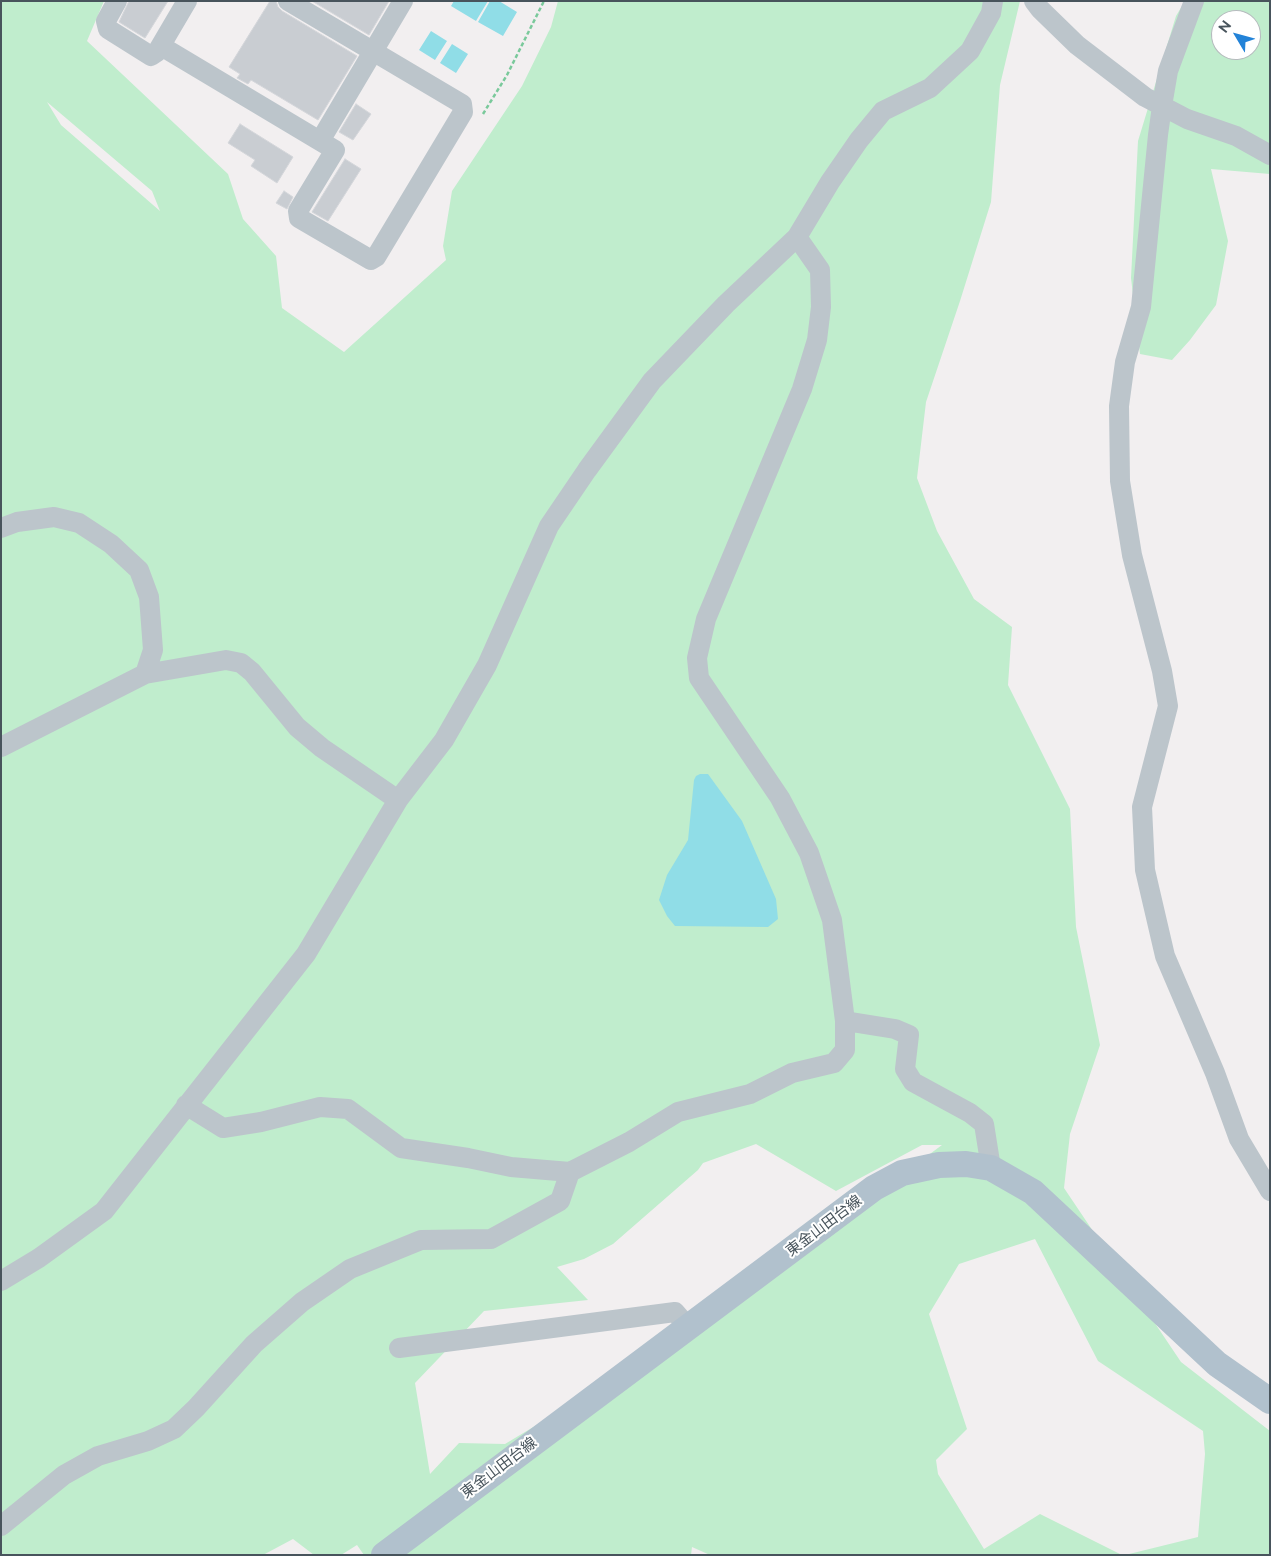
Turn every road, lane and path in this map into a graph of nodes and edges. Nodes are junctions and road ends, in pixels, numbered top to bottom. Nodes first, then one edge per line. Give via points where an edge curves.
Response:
1 (117, 1) edge
2 (187, 1) edge
3 (288, 1) edge
4 (403, 1) edge
5 (544, 1) edge
6 (993, 1) edge
7 (1034, 1) edge
8 (1194, 1) edge
9 (161, 46) junction
10 (373, 51) junction
11 (1162, 106) junction
12 (483, 114) dead end
13 (320, 141) junction
14 (1270, 155) edge
15 (797, 237) junction
16 (1, 528) edge
17 (145, 674) junction
18 (1, 747) edge
19 (398, 800) junction
20 (845, 1021) junction
21 (186, 1105) junction
22 (990, 1168) junction
23 (570, 1172) junction
24 (1270, 1191) edge
25 (1, 1281) edge
26 (688, 1326) junction
27 (399, 1348) dead end
28 (1270, 1401) edge
29 (1, 1526) edge
30 (384, 1555) edge

1 - 9 street via 106,20 108,29 151,56
2 - 9 street
3 - 10 street
4 - 10 street
5 - 12 path via 507,76
6 - 15 street via 991,13 970,51 930,88 884,111 859,140
7 - 11 street via 1077,45 1145,97
8 - 11 street via 1168,71
9 - 13 street
10 - 13 street
10 - 13 street via 462,104 463,112 376,258 371,260 299,218 298,211 334,150
11 - 14 street via 1187,119 1236,136
11 - 24 street via 1141,307 1125,362 1119,406 1120,481 1132,555 1168,706 1142,807 1145,870 1165,956 1239,1139
15 - 19 street via 652,381 587,470 550,526 487,665 444,740
15 - 20 street via 820,270 821,307 817,340 802,388 706,619 697,658 699,678 780,798 809,853 832,920
16 - 17 street via 54,516 79,523 111,544 139,570 149,597 153,650
17 - 18 street
17 - 19 street via 226,660 241,663 297,727
19 - 21 street via 306,954
20 - 22 street via 895,1029 909,1035 905,1069 913,1082 984,1124
20 - 23 street via 845,1050 834,1063 792,1073 750,1094 678,1112
21 - 23 street via 223,1128 320,1107 348,1110 401,1148 511,1167
21 - 25 street via 104,1211
22 - 26 main road, 東金山田台線 via 966,1164 940,1165 902,1173 874,1188
22 - 28 main road, 東金山田台線 via 1033,1192 1217,1364
23 - 29 street via 560,1201 491,1239 421,1240 350,1269 302,1302 254,1344 174,1429 148,1441 98,1456 64,1475
26 - 27 street via 675,1312
26 - 30 main road, 東金山田台線

